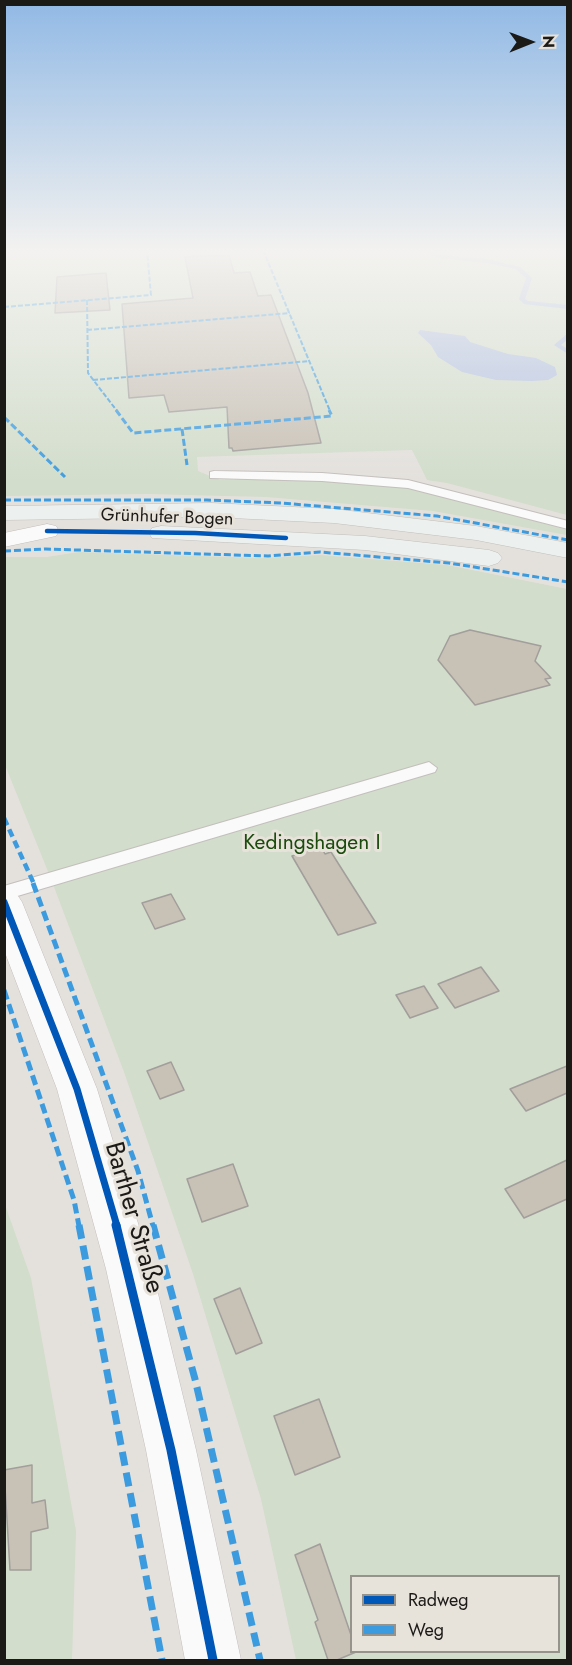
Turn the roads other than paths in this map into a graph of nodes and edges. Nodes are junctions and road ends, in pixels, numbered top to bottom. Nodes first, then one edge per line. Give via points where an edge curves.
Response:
1 (214, 475) dead end
2 (4, 513) edge
3 (567, 525) edge
4 (47, 531) junction
5 (4, 532) edge
6 (4, 540) edge
7 (567, 551) edge
8 (567, 571) edge
9 (429, 768) dead end
10 (4, 893) edge
11 (4, 902) edge
12 (213, 1660) edge

1 - 3 lane via 322,477 408,484
2 - 7 main road, Grünhufer Bogen via 211,510 323,515 464,531
4 - 5 main road, Grünhufer Bogen
4 - 6 street
4 - 8 main road, Grünhufer Bogen via 195,533 354,542
9 - 10 lane
11 - 12 street, Barther Straße via 76,1089 129,1269 171,1450

